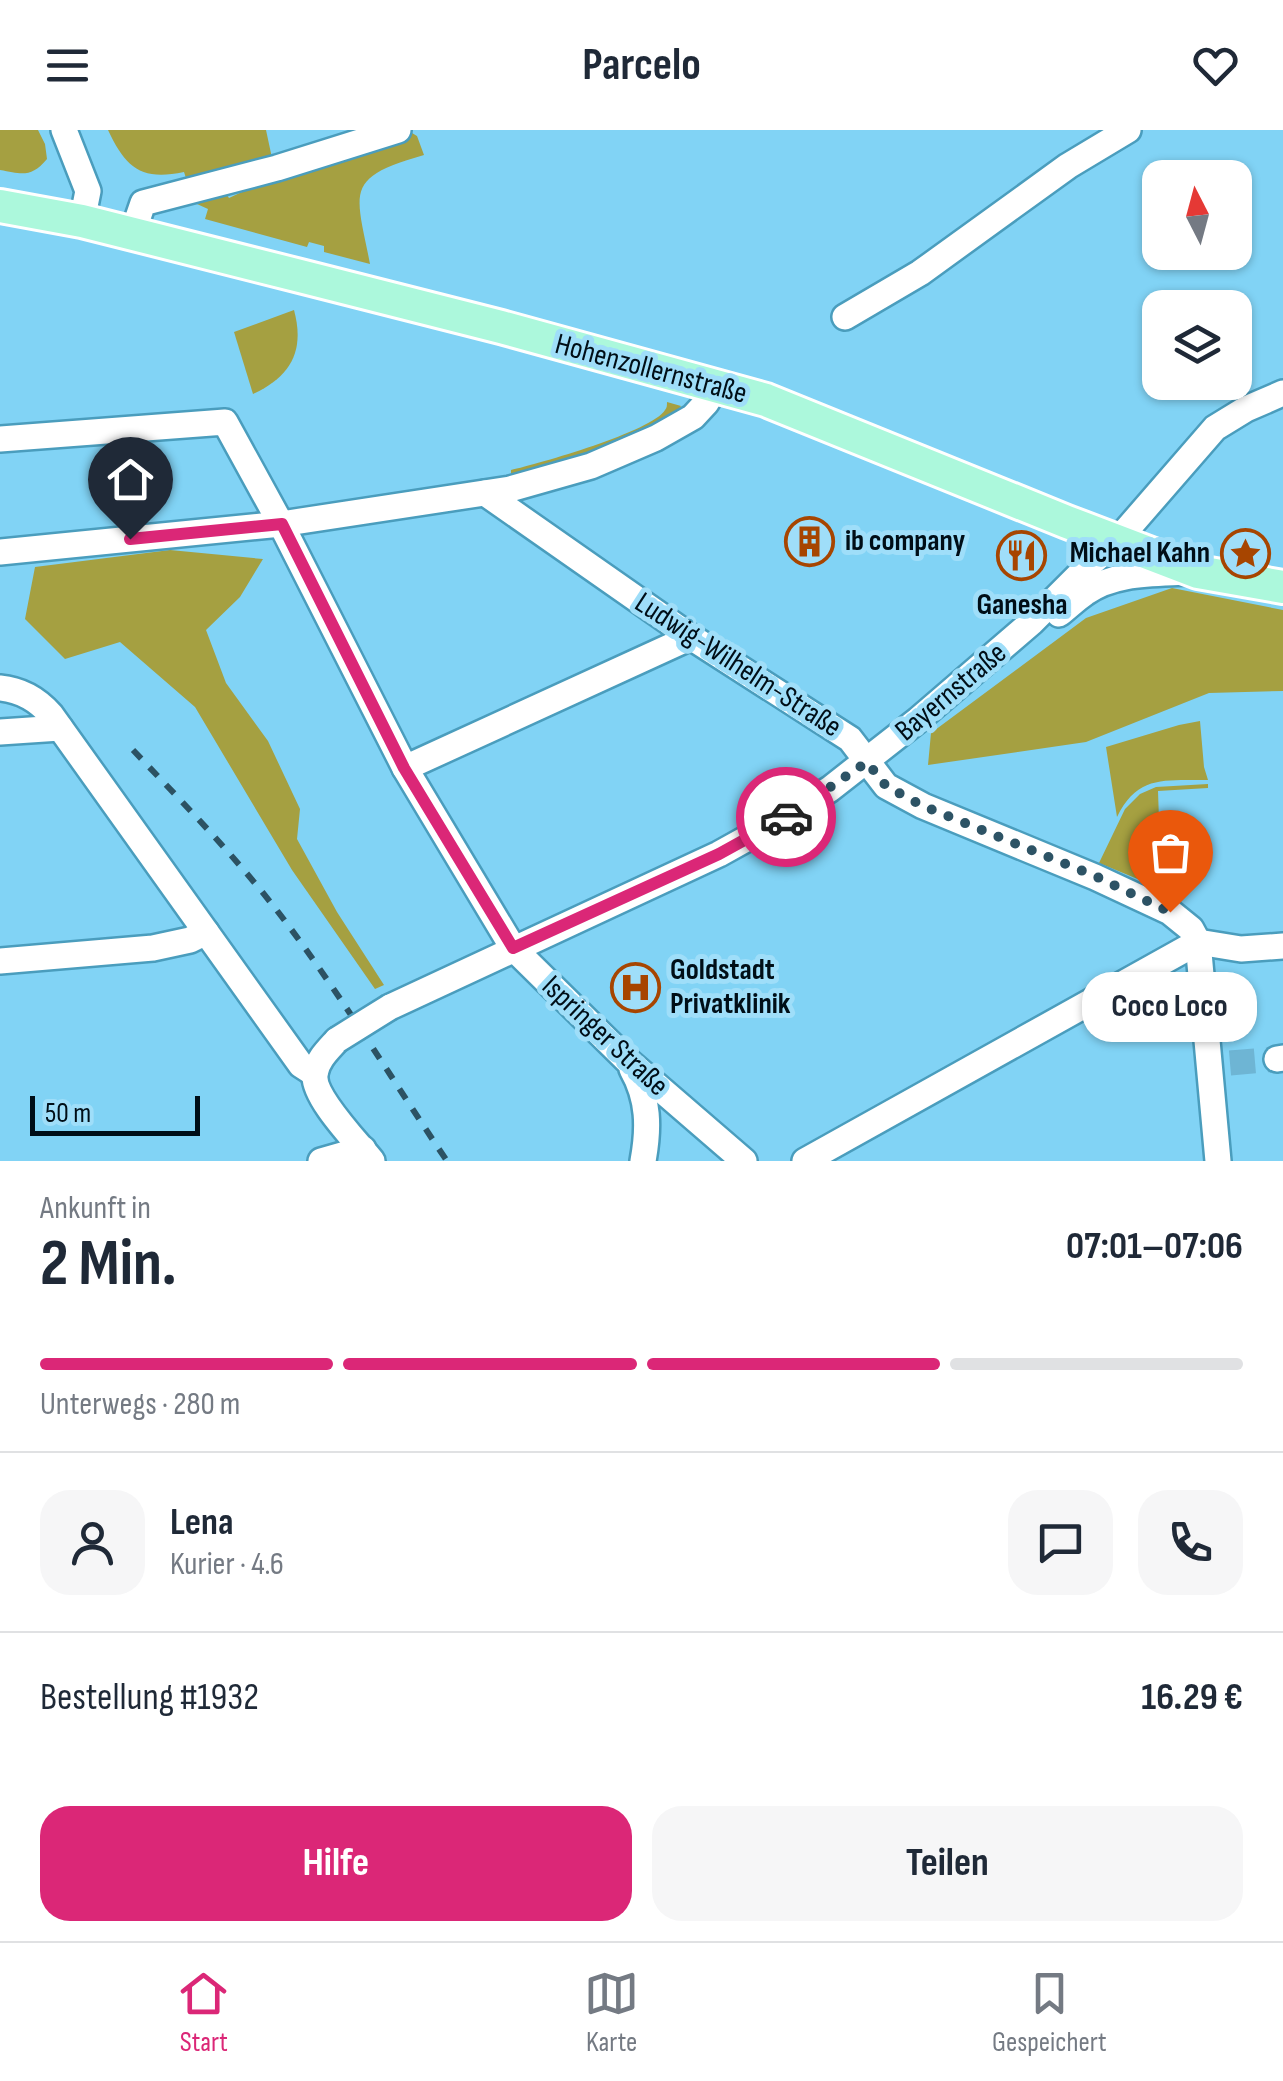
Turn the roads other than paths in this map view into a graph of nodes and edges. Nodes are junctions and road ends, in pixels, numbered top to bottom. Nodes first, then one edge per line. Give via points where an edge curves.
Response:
1 (64, 130) edge
2 (398, 130) edge
3 (1126, 130) edge
4 (0, 206) edge
5 (82, 221) junction
6 (132, 235) junction
7 (845, 317) dead end
8 (715, 388) junction
9 (1283, 393) edge
10 (0, 439) edge
11 (484, 493) junction
12 (282, 524) junction
13 (1116, 542) junction
14 (5, 556) edge
15 (1198, 572) junction
16 (1283, 587) edge
17 (1032, 622) junction
18 (691, 637) junction
19 (0, 688) edge
20 (60, 728) junction
21 (0, 732) edge
22 (867, 762) junction
23 (404, 768) junction
24 (206, 932) junction
25 (1198, 942) junction
26 (1283, 946) edge
27 (513, 948) junction
28 (0, 961) edge
29 (628, 1060) junction
30 (316, 1074) junction
31 (368, 1155) edge
32 (321, 1161) edge
33 (643, 1161) edge
34 (744, 1161) edge
35 (805, 1161) edge
36 (1218, 1161) edge

1 - 5 street via 88,191
2 - 6 street via 143,203
3 - 7 street
4 - 5 main road, Hohenzollernstraße
5 - 6 main road, Hohenzollernstraße
6 - 8 main road, Hohenzollernstraße
8 - 11 street via 692,417 623,453
8 - 13 main road, Hohenzollernstraße via 766,400
9 - 13 street, Bayernstraße via 1215,428
10 - 12 street, Ispringer Straße via 225,422
11 - 12 street
11 - 18 street, Ludwig-Wilhelm-Straße
12 - 14 street
12 - 23 street, Ispringer Straße
13 - 15 main road, Hohenzollernstraße
13 - 17 street, Bayernstraße
15 - 16 main road, Hohenzollernstraße
15 - 17 street, Bayernstraße via 1112,580 1052,620
17 - 22 street, Bayernstraße
18 - 22 street, Ludwig-Wilhelm-Straße via 850,738
18 - 23 street
19 - 20 street via 41,704
20 - 21 street
20 - 24 street
22 - 25 street, Ludwig-Wilhelm-Straße via 886,786 923,806 1170,912
22 - 27 street, Bayernstraße via 719,854
23 - 27 street, Ispringer Straße
24 - 28 street via 153,948
24 - 30 street via 300,1066
25 - 26 street
25 - 35 street
25 - 36 street via 1220,1064
27 - 29 street, Ispringer Straße
27 - 30 street, Bayernstraße, bridge via 337,1040
29 - 33 street via 646,1108
29 - 34 street, Ispringer Straße
30 - 31 street via 318,1090
31 - 32 street

